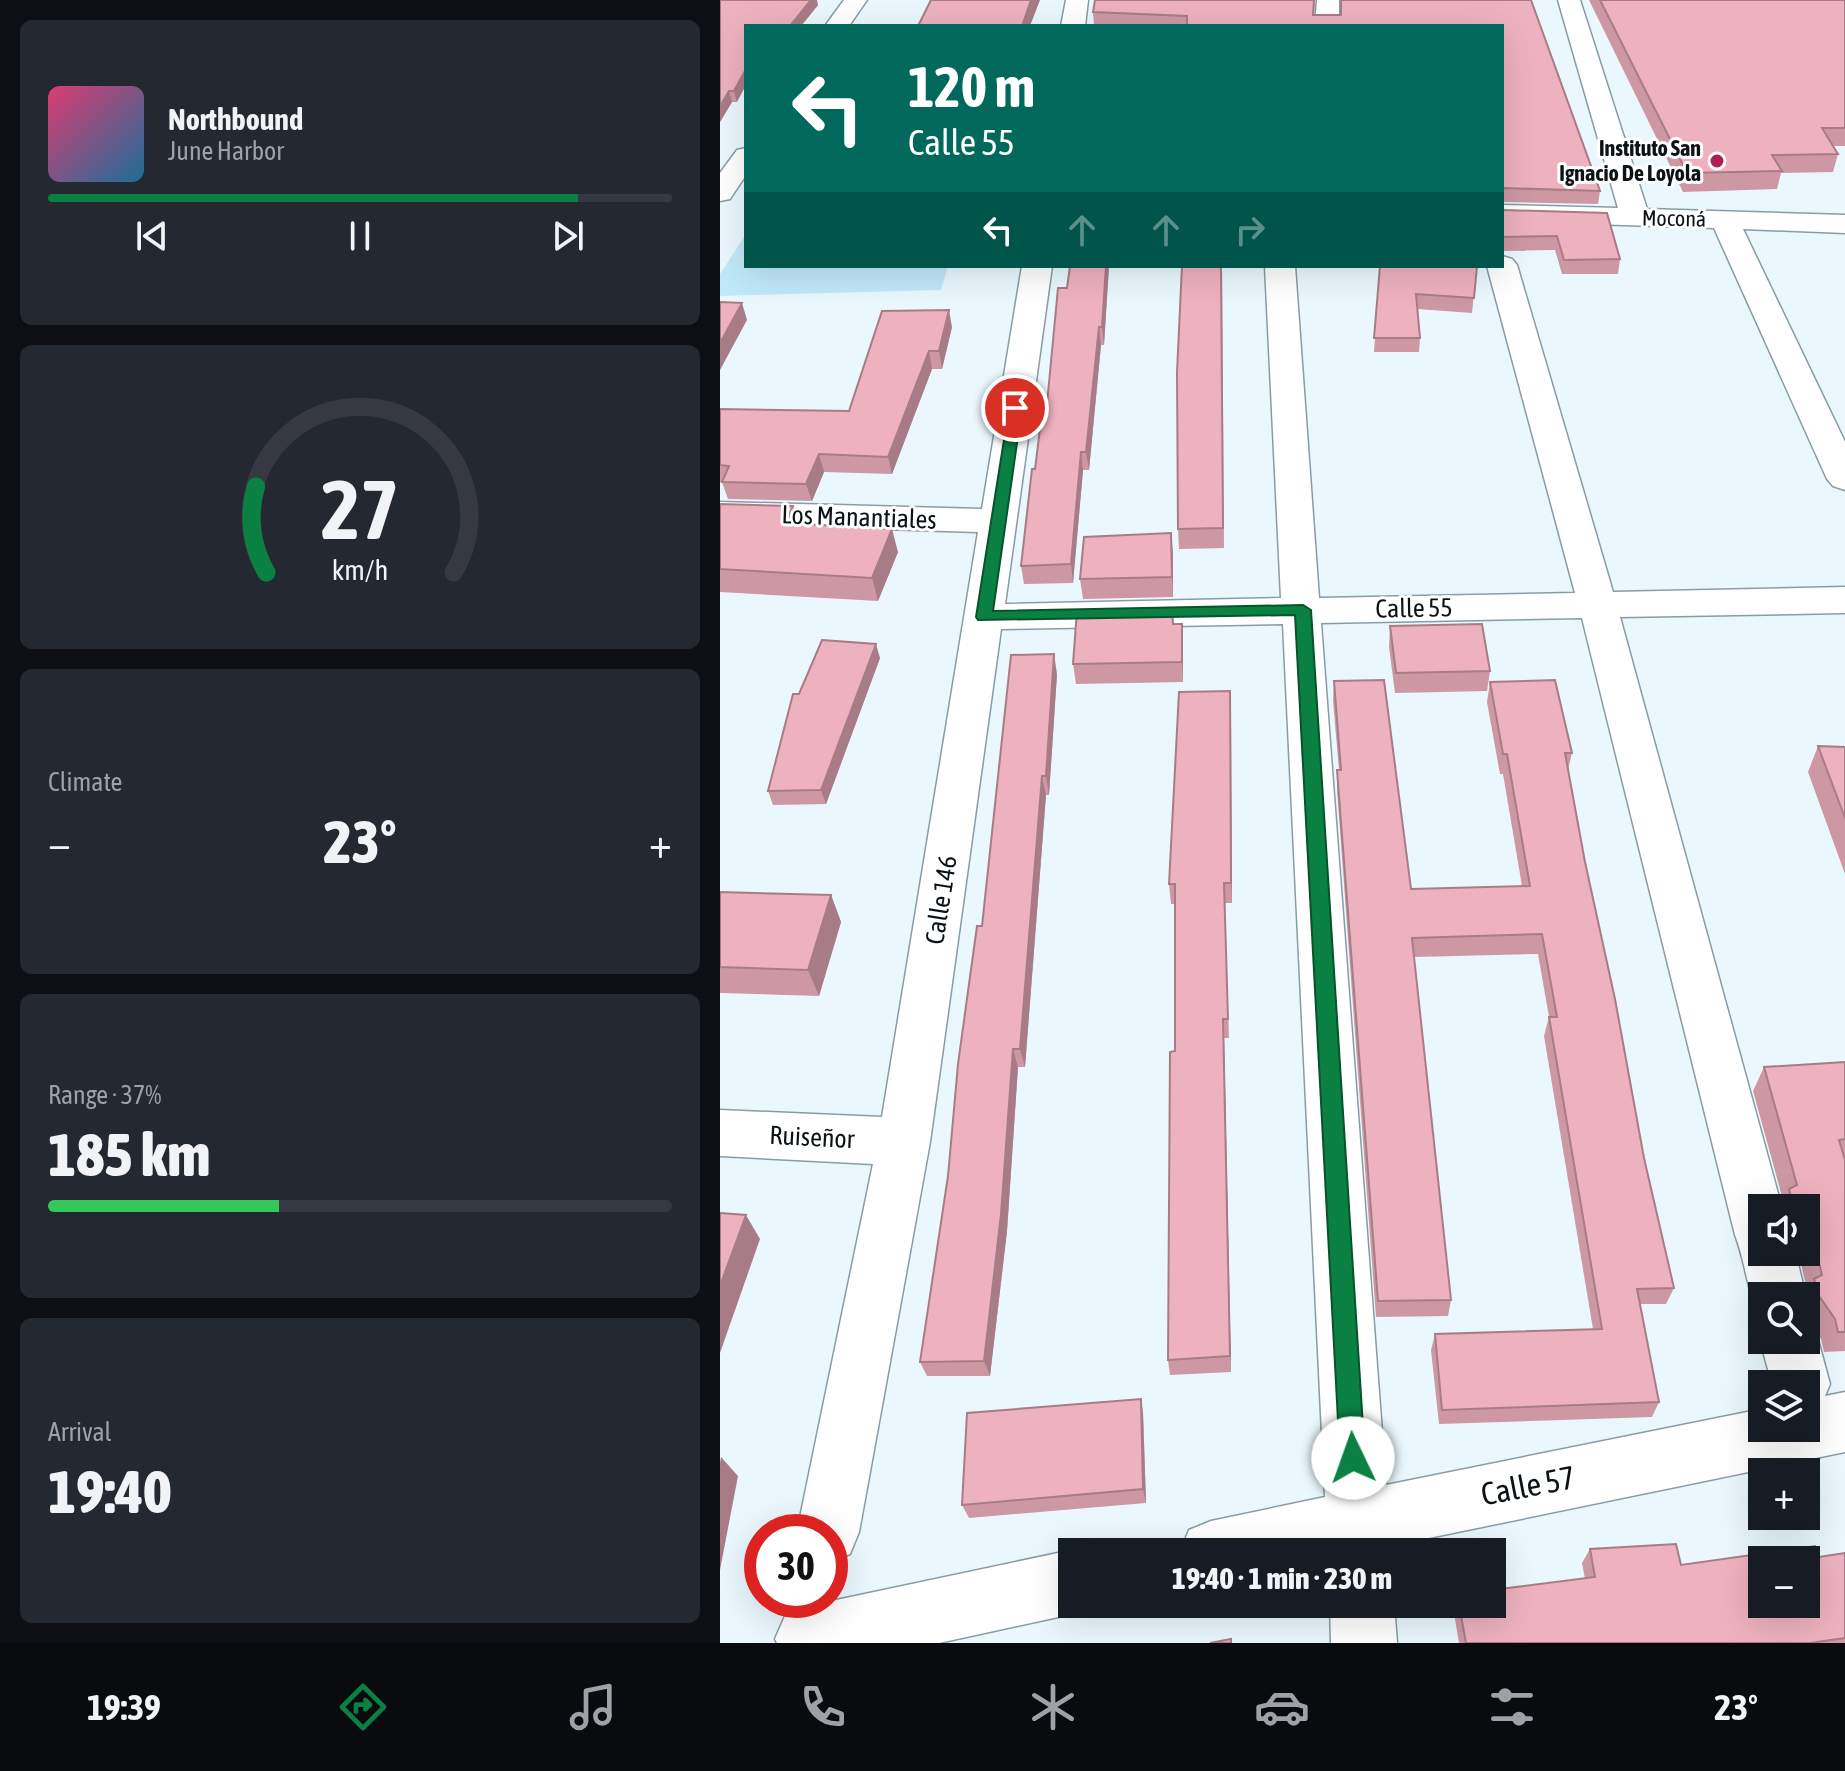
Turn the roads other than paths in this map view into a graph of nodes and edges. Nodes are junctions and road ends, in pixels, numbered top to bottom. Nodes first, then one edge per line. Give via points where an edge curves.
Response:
1 (856, 0) edge
2 (1077, 0) edge
3 (1328, 0) edge
4 (1569, 0) edge
5 (838, 24) edge
6 (1073, 24) edge
7 (1327, 24) edge
8 (744, 159) edge
9 (720, 192) edge
10 (744, 193) edge
11 (1504, 213) edge
12 (1635, 217) junction
13 (1724, 219) junction
14 (1845, 224) edge
15 (1037, 268) edge
16 (1280, 268) edge
17 (1503, 268) edge
18 (1845, 479) edge
19 (720, 513) edge
20 (998, 521) junction
21 (1845, 600) edge
22 (1598, 605) junction
23 (1303, 610) junction
24 (984, 617) junction
25 (720, 1133) edge
26 (904, 1142) junction
27 (1751, 1194) edge
28 (1748, 1429) edge
29 (832, 1514) edge
30 (1358, 1536) edge
31 (1058, 1584) edge
32 (1363, 1618) edge
33 (810, 1627) edge
34 (1364, 1643) edge

1 - 5 street
2 - 6 street
3 - 7 street
4 - 12 street
8 - 9 street
9 - 10 street
11 - 12 street, Moconá
12 - 13 street, Moconá
13 - 14 street, Moconá
13 - 18 street
15 - 20 street, Calle 146
16 - 23 street
17 - 22 street
19 - 20 street, Los Manantiales
20 - 24 street, Calle 146
21 - 22 street, Calle 55
22 - 23 street, Calle 55
22 - 27 street
23 - 24 street, Calle 55
23 - 30 street
24 - 26 street, Calle 146
25 - 26 street, Ruiseñor
26 - 29 street, Calle 146
28 - 30 street, Calle 57
31 - 33 street
32 - 34 street

